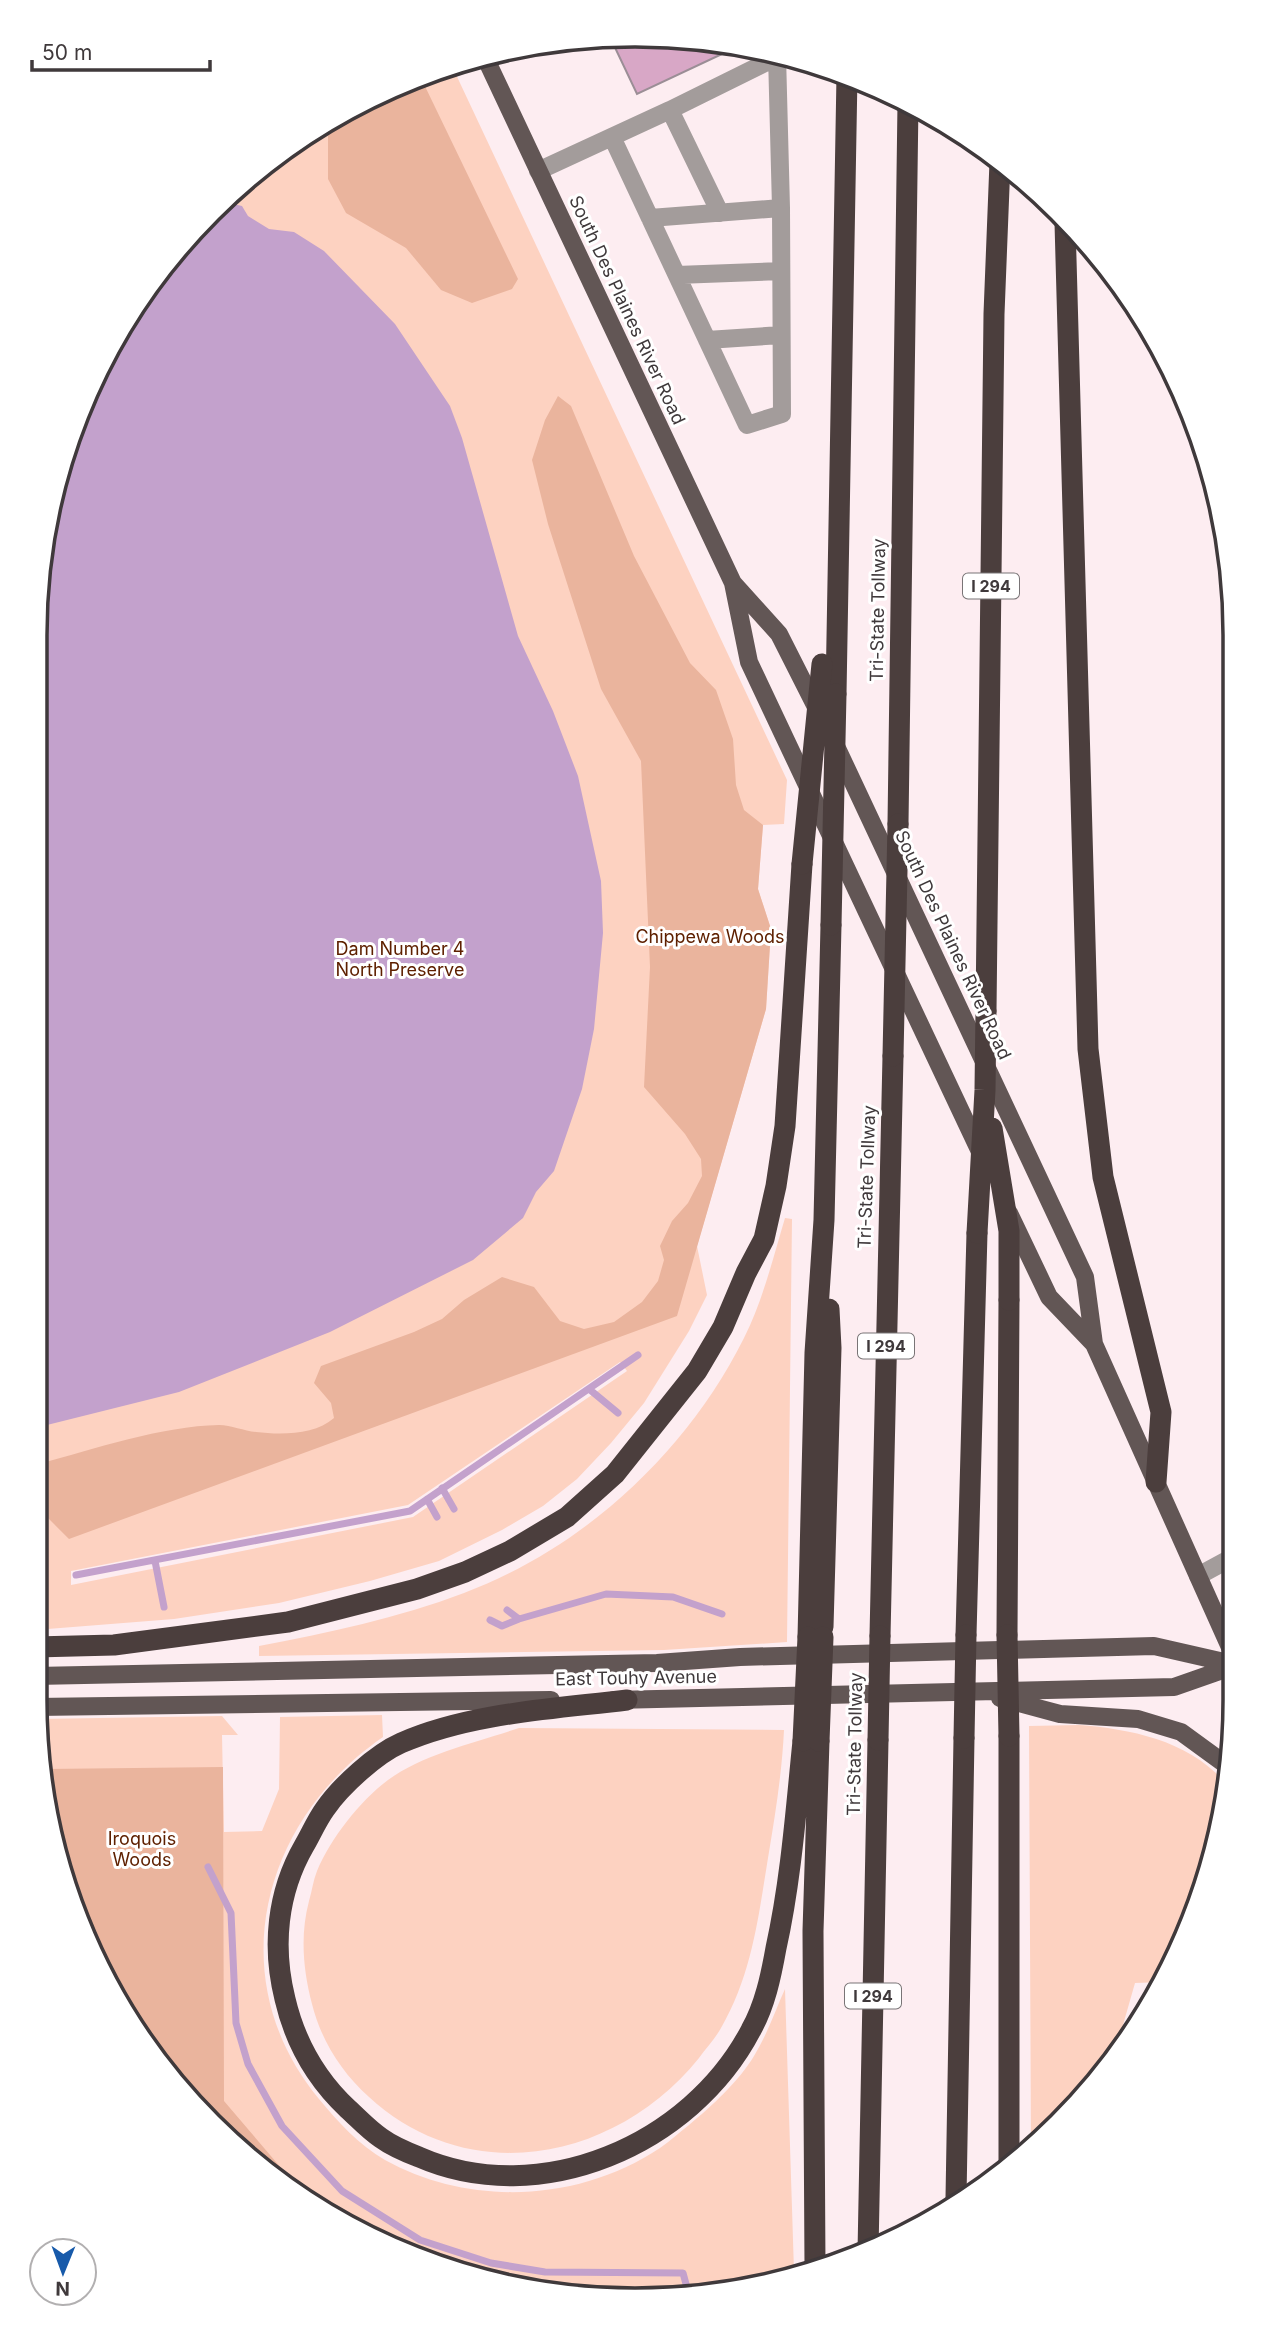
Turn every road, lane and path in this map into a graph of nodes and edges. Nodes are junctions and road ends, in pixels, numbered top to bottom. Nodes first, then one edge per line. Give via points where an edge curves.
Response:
1 (763, 62) edge
2 (774, 64) edge
3 (489, 66) edge
4 (847, 87) edge
5 (670, 110) junction
6 (908, 115) edge
7 (612, 137) junction
8 (538, 171) junction
9 (1000, 174) edge
10 (781, 208) junction
11 (719, 213) junction
12 (650, 218) junction
13 (1065, 234) edge
14 (781, 271) junction
15 (677, 275) junction
16 (781, 335) junction
17 (707, 340) junction
18 (839, 472) junction
19 (733, 583) junction
20 (985, 1090) junction
21 (1094, 1344) junction
22 (1156, 1482) junction
23 (1223, 1562) edge
24 (1198, 1576) junction
25 (1223, 1632) edge
26 (47, 1647) edge
27 (1223, 1662) edge
28 (1223, 1669) edge
29 (47, 1676) edge
30 (979, 1692) junction
31 (626, 1700) junction
32 (47, 1707) edge
33 (811, 1741) junction
34 (1219, 1760) edge
35 (1009, 2153) edge
36 (956, 2193) edge
37 (868, 2239) edge
38 (815, 2260) edge

1 - 5 lane
2 - 10 lane
3 - 8 main road, South Des Plaines River Road
4 - 18 highway
5 - 7 lane
5 - 11 lane
6 - 37 highway, Tri-State Tollway / I 294, bridge via 894,1056
7 - 8 lane
7 - 12 lane
8 - 19 main road, South Des Plaines River Road
9 - 20 highway, I 294, bridge
10 - 11 lane
10 - 14 lane
11 - 12 lane
12 - 15 lane
13 - 22 highway via 1088,1049 1103,1177 1161,1412
14 - 15 lane
14 - 16 lane
15 - 17 lane
16 - 17 lane
16 - 17 lane via 782,414 747,425
18 - 26 highway, bridge via 802,864 785,1126 776,1186 764,1240 697,1371 615,1474 566,1517 465,1572 288,1622 114,1645
18 - 33 highway, bridge via 824,1220 831,1348
19 - 21 main road, South Des Plaines River Road via 749,662 1049,1297
19 - 21 main road, South Des Plaines River Road via 779,634 850,773 1085,1277
20 - 35 highway, bridge via 1009,1231
20 - 36 highway, I 294, bridge via 966,1635
21 - 22 main road, South Des Plaines River Road
22 - 24 main road, South Des Plaines River Road
23 - 24 lane
24 - 25 main road, South Des Plaines River Road
27 - 29 main road, East Touhy Avenue via 1154,1646 657,1663
28 - 30 main road, East Touhy Avenue via 1174,1687
30 - 31 main road, East Touhy Avenue
30 - 34 main road via 1060,1714 1138,1719 1181,1732
31 - 32 main road, East Touhy Avenue
31 - 33 highway via 503,1715 398,1744 375,1759 326,1808 298,1857 283,1894 278,1936 279,1977 290,2024 311,2066 382,2140 440,2166 493,2177 564,2170 624,2151 652,2135 712,2087 752,2030 765,1997
33 - 38 highway

